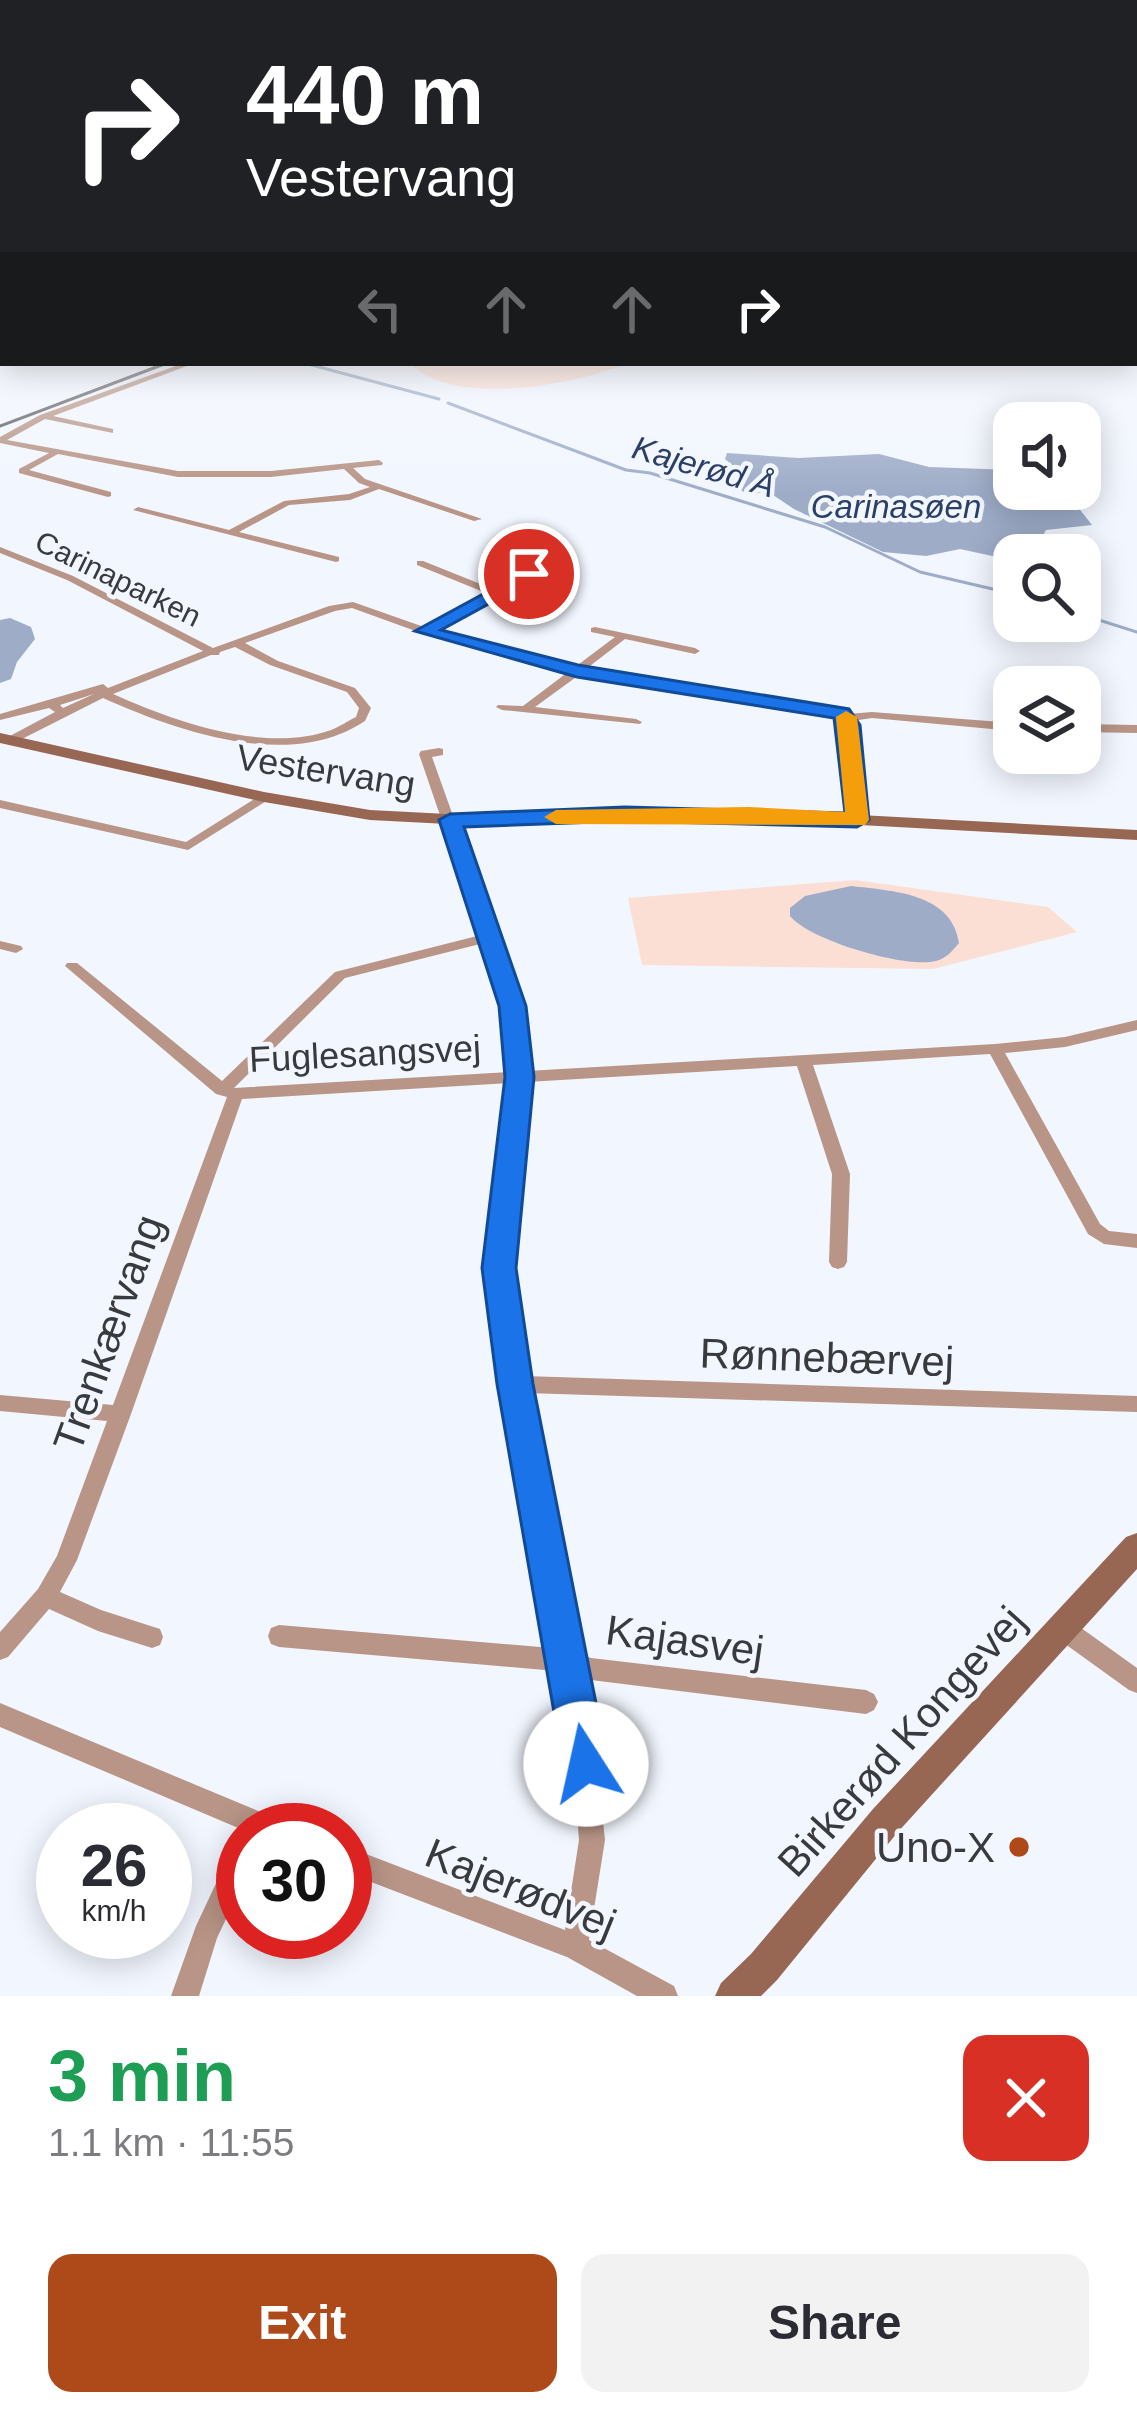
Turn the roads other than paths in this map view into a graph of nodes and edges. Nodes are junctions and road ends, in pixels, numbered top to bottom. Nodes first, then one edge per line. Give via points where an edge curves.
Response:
1 (183, 366) edge
2 (43, 417) junction
3 (110, 430) dead end
4 (0, 440) edge
5 (56, 452) junction
6 (379, 463) dead end
7 (346, 466) junction
8 (377, 487) junction
9 (108, 494) dead end
10 (138, 510) dead end
11 (477, 519) dead end
12 (230, 532) junction
13 (13, 544) dead end
14 (0, 549) edge
15 (336, 559) dead end
16 (553, 561) dead end
17 (420, 563) dead end
18 (494, 593) junction
19 (595, 630) dead end
20 (424, 631) junction
21 (623, 636) junction
22 (238, 644) junction
23 (694, 651) dead end
24 (214, 653) junction
25 (577, 671) junction
26 (105, 691) junction
27 (502, 707) dead end
28 (57, 709) junction
29 (526, 710) junction
30 (0, 716) edge
31 (847, 718) junction
32 (636, 722) dead end
33 (993, 725) edge
34 (1101, 728) edge
35 (1137, 729) edge
36 (6, 739) edge
37 (439, 752) dead end
38 (264, 797) junction
39 (0, 804) edge
40 (450, 820) junction
41 (857, 820) junction
42 (1137, 835) edge
43 (489, 937) junction
44 (72, 966) dead end
45 (1137, 1025) edge
46 (994, 1049) junction
47 (803, 1060) junction
48 (520, 1077) junction
49 (229, 1092) junction
50 (1137, 1241) edge
51 (838, 1262) dead end
52 (515, 1384) junction
53 (0, 1403) edge
54 (1137, 1404) edge
55 (121, 1414) junction
56 (1137, 1547) edge
57 (46, 1596) junction
58 (1062, 1628) junction
59 (279, 1636) dead end
60 (152, 1637) dead end
61 (0, 1649) edge
62 (568, 1660) junction
63 (1137, 1682) edge
64 (866, 1702) dead end
65 (0, 1715) edge
66 (216, 1808) edge
67 (372, 1869) edge
68 (216, 1912) edge
69 (575, 1947) junction
70 (185, 1996) edge
71 (664, 1996) edge
72 (734, 1996) edge

1 - 2 street
2 - 3 street
2 - 4 street
4 - 5 street
5 - 7 street via 209,475
5 - 9 street via 22,471
6 - 7 street
7 - 8 street
8 - 11 street
8 - 12 street via 286,503
10 - 12 street
12 - 15 street
13 - 14 street, Carinaparken
14 - 24 street, Carinaparken
16 - 18 street
17 - 18 street
18 - 20 street
19 - 21 street
20 - 22 street, Carinaparken via 343,605
20 - 25 street, Carinaparken
21 - 23 street
21 - 25 street
22 - 24 street, Carinaparken
22 - 26 street via 351,690 365,708 361,719 327,736 266,739 176,723
24 - 26 street, Carinaparken
25 - 29 street
25 - 31 street, Carinaparken
26 - 28 street, Carinaparken
27 - 29 street
28 - 30 street, Carinaparken
28 - 36 street, Carinaparken
29 - 32 street
31 - 33 street, Carinaparken
31 - 41 street
34 - 35 street
36 - 38 street, Vestervang
37 - 40 street via 425,754
38 - 39 street via 188,846
38 - 40 street, Vestervang
40 - 41 street, Vestervang
40 - 43 street
41 - 42 street, Vestervang
43 - 48 street via 513,1006
43 - 49 street via 340,975
44 - 49 street, Fuglesangsvej
45 - 46 street, Fuglesangsvej
46 - 47 street, Fuglesangsvej
46 - 50 street via 1094,1229
47 - 48 street, Fuglesangsvej
47 - 51 street via 841,1174
48 - 49 street, Fuglesangsvej
48 - 52 street via 499,1268
49 - 55 street, Trenkærvang
52 - 54 street, Rønnebærvej
52 - 62 street
53 - 55 street
55 - 57 street, Trenkærvang
56 - 58 street, Birkerød Kongevej
57 - 60 street
57 - 61 street, Trenkærvang
58 - 63 street
58 - 72 street, Birkerød Kongevej
59 - 62 street, Kajasvej
62 - 64 street, Kajasvej
62 - 69 street via 592,1840
65 - 66 street
67 - 69 street, Kajerødvej
68 - 70 street
69 - 71 street, Kajerødvej

